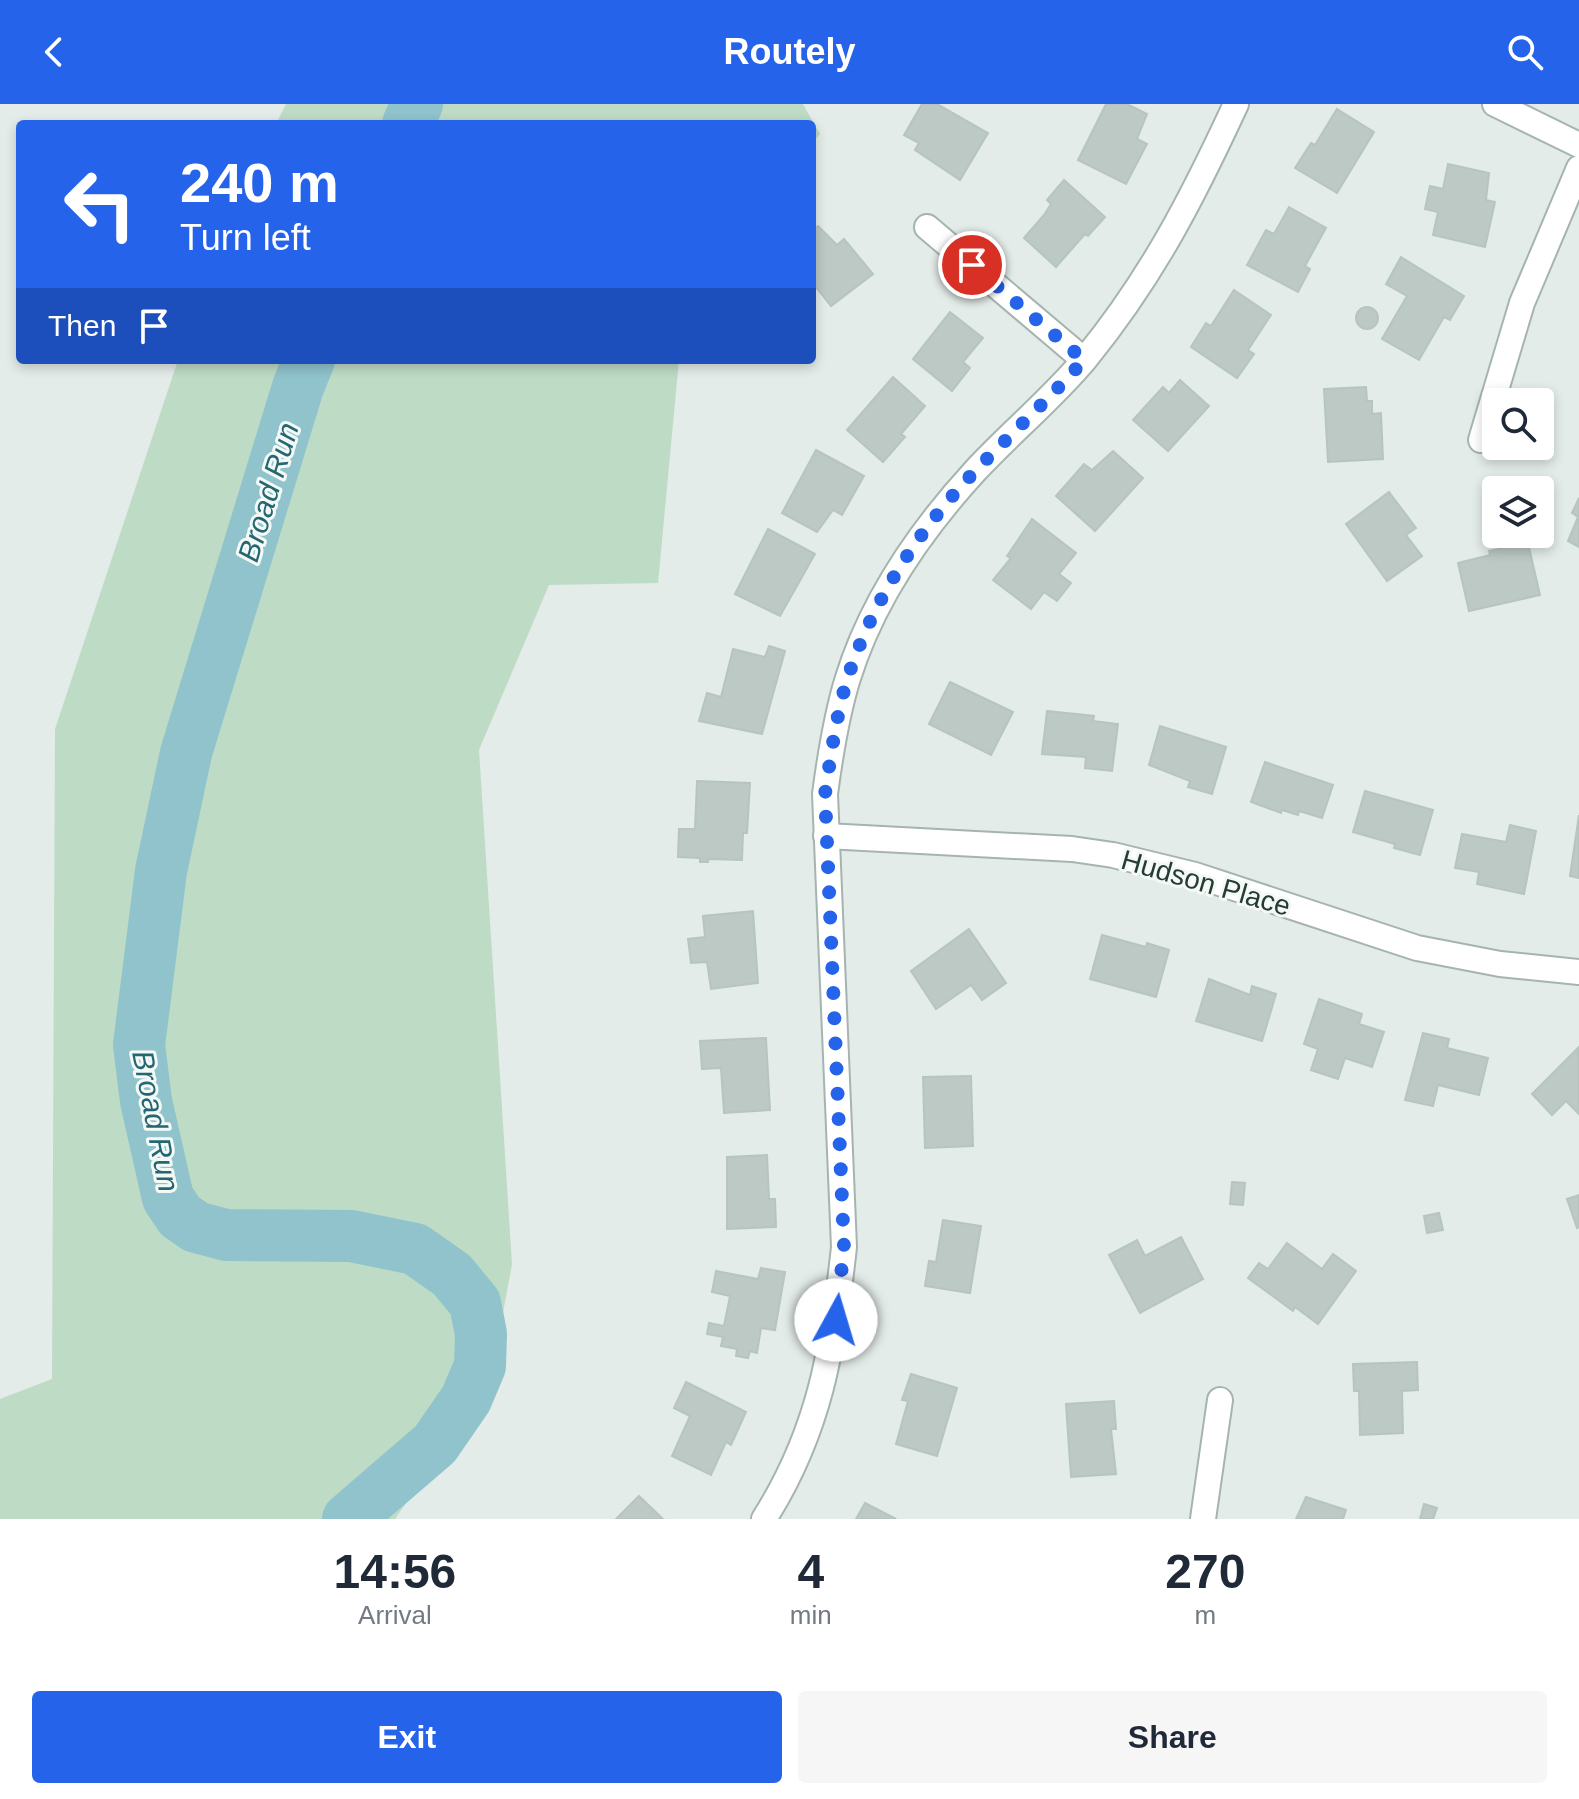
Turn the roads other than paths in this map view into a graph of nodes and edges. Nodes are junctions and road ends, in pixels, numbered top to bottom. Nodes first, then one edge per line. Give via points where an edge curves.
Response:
1 (1236, 104) edge
2 (1495, 104) edge
3 (1579, 145) edge
4 (1579, 168) edge
5 (927, 227) dead end
6 (1084, 360) junction
7 (1481, 440) dead end
8 (826, 836) junction
9 (1579, 972) edge
10 (1220, 1400) dead end
11 (764, 1519) edge
12 (1203, 1519) edge

1 - 6 street via 1164,249
2 - 3 street
4 - 7 street via 1522,303
5 - 6 street
6 - 8 street via 932,521 868,625 833,736
8 - 9 street, Hudson Place via 1113,855 1195,875 1417,948
8 - 11 street via 844,1247 822,1392 797,1459
10 - 12 street

